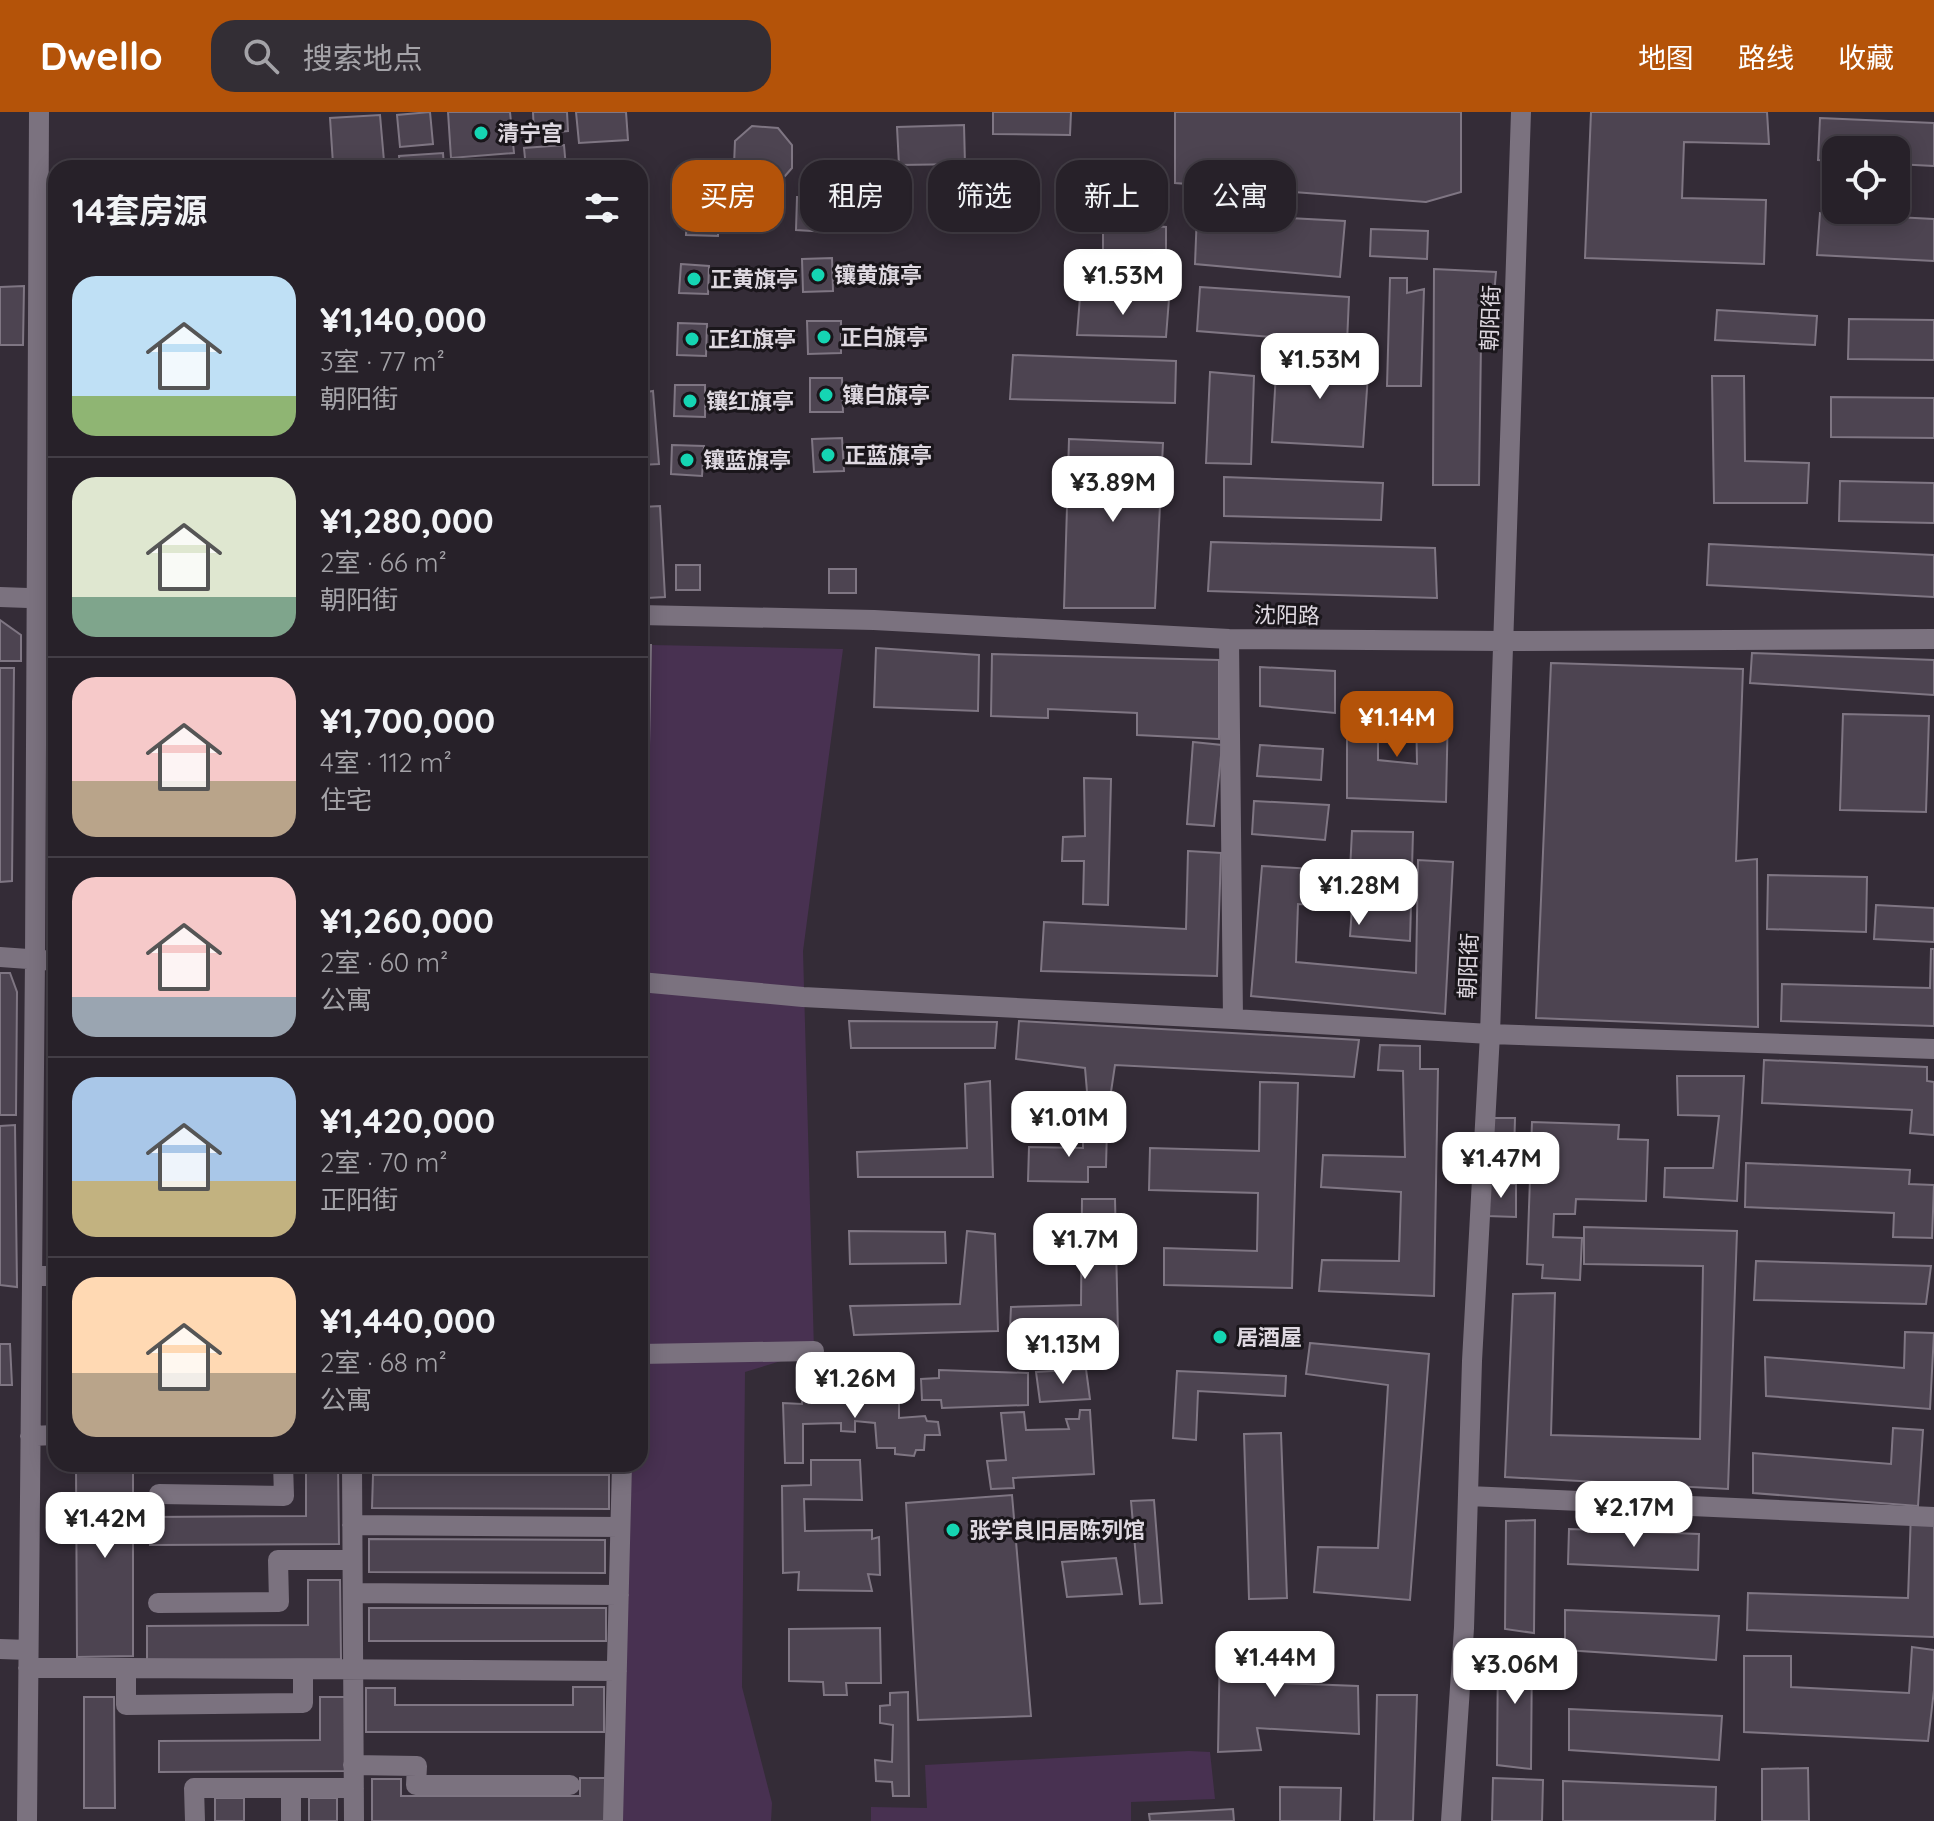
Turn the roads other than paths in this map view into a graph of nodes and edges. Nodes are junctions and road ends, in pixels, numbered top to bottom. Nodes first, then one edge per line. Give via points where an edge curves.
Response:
1 (39, 112) edge
2 (1521, 112) edge
3 (0, 597) edge
4 (46, 599) edge
5 (648, 615) edge
6 (1229, 639) junction
7 (1934, 639) edge
8 (1503, 641) junction
9 (0, 957) edge
10 (35, 960) junction
11 (48, 961) edge
12 (648, 983) edge
13 (1233, 1019) junction
14 (1490, 1034) junction
15 (1934, 1049) edge
16 (32, 1276) junction
17 (48, 1276) edge
18 (814, 1351) dead end
19 (648, 1354) edge
20 (48, 1435) edge
21 (30, 1436) junction
22 (283, 1472) edge
23 (352, 1472) edge
24 (622, 1472) edge
25 (159, 1494) dead end
26 (1468, 1496) junction
27 (1934, 1517) edge
28 (352, 1525) junction
29 (620, 1527) junction
30 (352, 1560) junction
31 (353, 1593) junction
32 (619, 1595) junction
33 (158, 1603) dead end
34 (0, 1649) edge
35 (28, 1659) junction
36 (126, 1668) junction
37 (303, 1669) junction
38 (353, 1670) junction
39 (617, 1671) junction
40 (353, 1765) junction
41 (570, 1785) dead end
42 (291, 1788) junction
43 (354, 1788) junction
44 (27, 1821) edge
45 (195, 1821) edge
46 (291, 1821) edge
47 (354, 1821) edge
48 (613, 1821) edge
49 (1451, 1821) edge

1 - 4 street
2 - 8 street, 朝阳街
3 - 4 street
4 - 10 street
5 - 6 street, 沈阳路 via 874,620
6 - 8 street, 沈阳路
6 - 13 street
7 - 8 street, 沈阳路
8 - 14 street, 朝阳街
9 - 10 street
10 - 11 street
10 - 16 street
12 - 13 street via 803,997
13 - 14 street
14 - 15 street
14 - 26 street, 朝阳街
16 - 17 street
16 - 21 street
18 - 19 street
20 - 21 street
21 - 35 street
22 - 25 street via 284,1496
23 - 28 street
24 - 29 street
26 - 27 street
26 - 49 street, 朝阳街
28 - 29 street
28 - 30 street
29 - 32 street
30 - 31 street
30 - 33 street via 278,1560 279,1602
31 - 32 street
31 - 38 street
32 - 39 street
34 - 35 street
35 - 36 street
35 - 44 street
36 - 37 street
36 - 37 street via 126,1705 303,1703
37 - 38 street
38 - 39 street
38 - 40 street
39 - 48 street
40 - 41 street via 417,1766 416,1785
40 - 43 street
42 - 43 street
42 - 45 street via 194,1788
42 - 46 street
43 - 47 street

